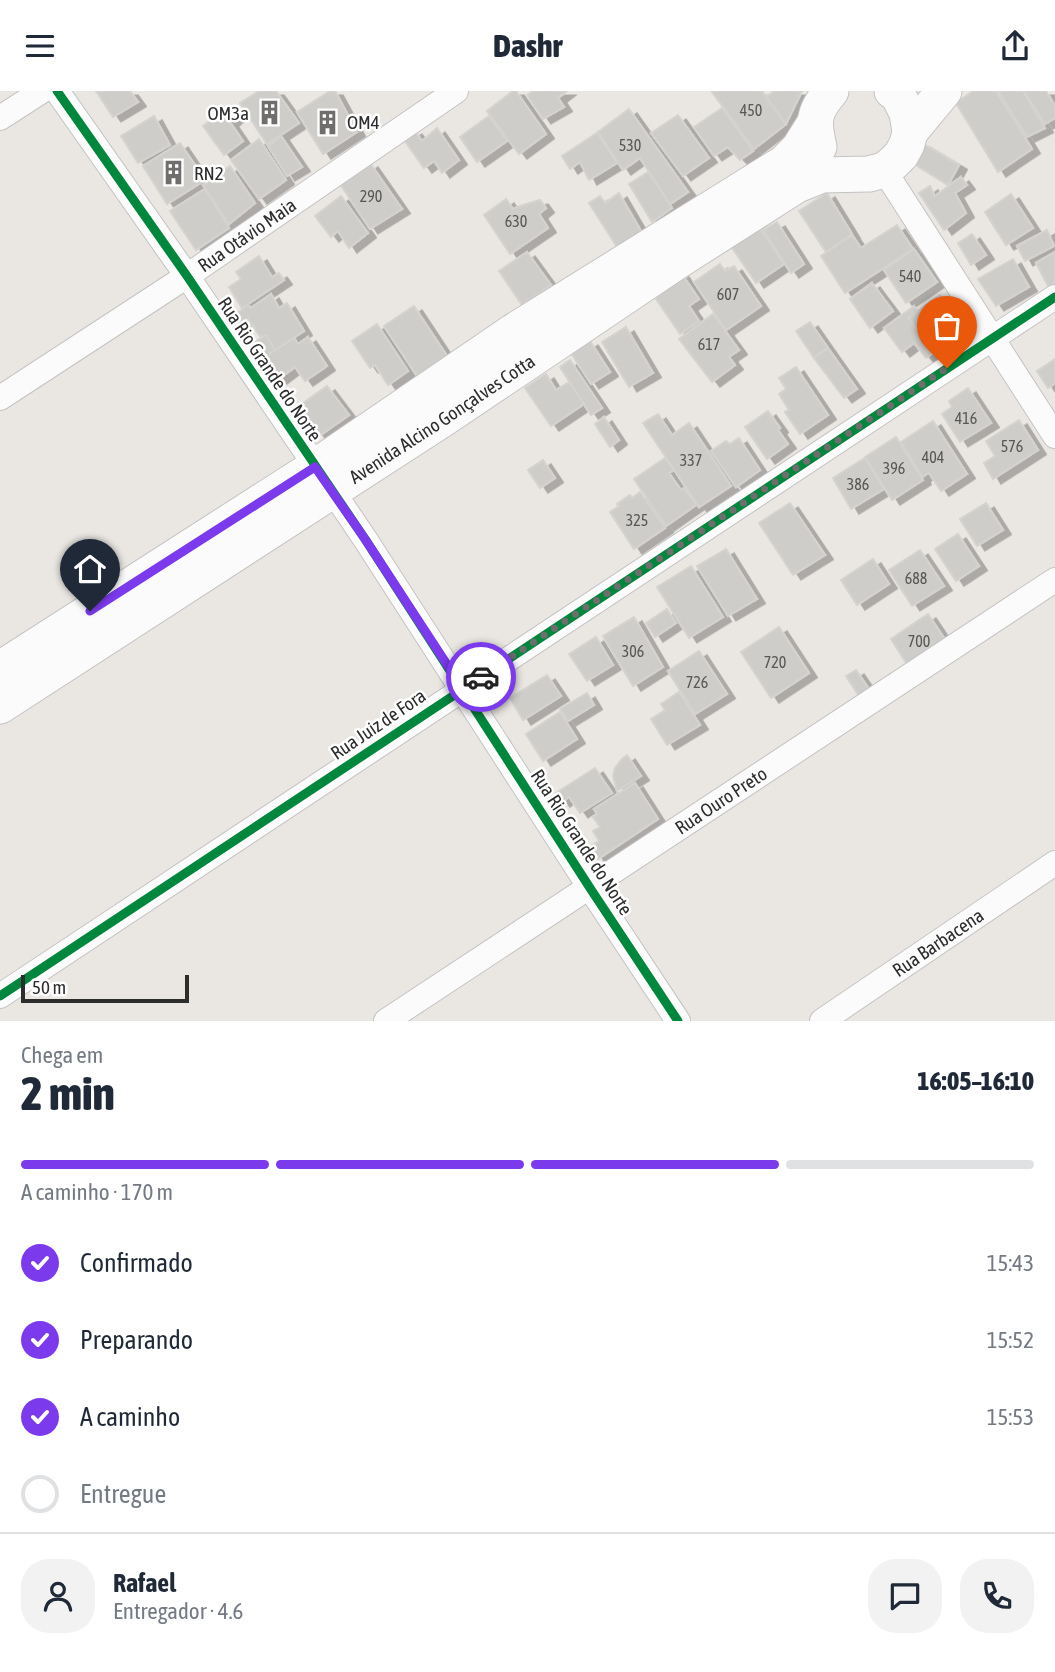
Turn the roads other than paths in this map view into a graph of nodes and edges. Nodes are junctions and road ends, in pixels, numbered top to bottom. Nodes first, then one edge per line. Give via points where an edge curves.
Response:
1 (42, 91) edge
2 (57, 91) edge
3 (456, 91) edge
4 (831, 91) edge
5 (892, 91) edge
6 (944, 91) edge
7 (0, 118) edge
8 (814, 124) junction
9 (910, 132) junction
10 (869, 172) junction
11 (187, 275) junction
12 (1055, 297) edge
13 (993, 337) junction
14 (0, 398) edge
15 (1055, 436) edge
16 (324, 479) junction
17 (1055, 580) edge
18 (0, 669) edge
19 (463, 689) junction
20 (0, 706) edge
21 (1055, 863) edge
22 (590, 888) junction
23 (0, 996) edge
24 (386, 1021) edge
25 (678, 1021) edge
26 (822, 1021) edge

1 - 7 street
2 - 11 street, Rua Rio Grande do Norte
3 - 11 street, Rua Otávio Maia
4 - 8 main road, Avenida Alcino Gonçalves Cotta via 820,104
5 - 9 main road via 907,113
6 - 9 main road
8 - 10 main road via 818,147 833,165
8 - 16 main road, Avenida Alcino Gonçalves Cotta via 784,163 514,331
9 - 10 main road via 893,163
10 - 13 street
10 - 16 main road, Avenida Alcino Gonçalves Cotta via 822,175 797,185
11 - 14 street, Rua Otávio Maia
11 - 16 street, Rua Rio Grande do Norte
12 - 13 street, Rua Juiz de Fora
13 - 15 street
13 - 19 street, Rua Juiz de Fora
16 - 18 main road, Avenida Alcino Gonçalves Cotta
16 - 19 street, Rua Rio Grande do Norte
16 - 20 main road, Avenida Alcino Gonçalves Cotta
17 - 22 street, Rua Ouro Preto
19 - 22 street, Rua Rio Grande do Norte
19 - 23 street, Rua Juiz de Fora
21 - 26 street, Rua Barbacena
22 - 24 street, Rua Ouro Preto
22 - 25 street, Rua Rio Grande do Norte

